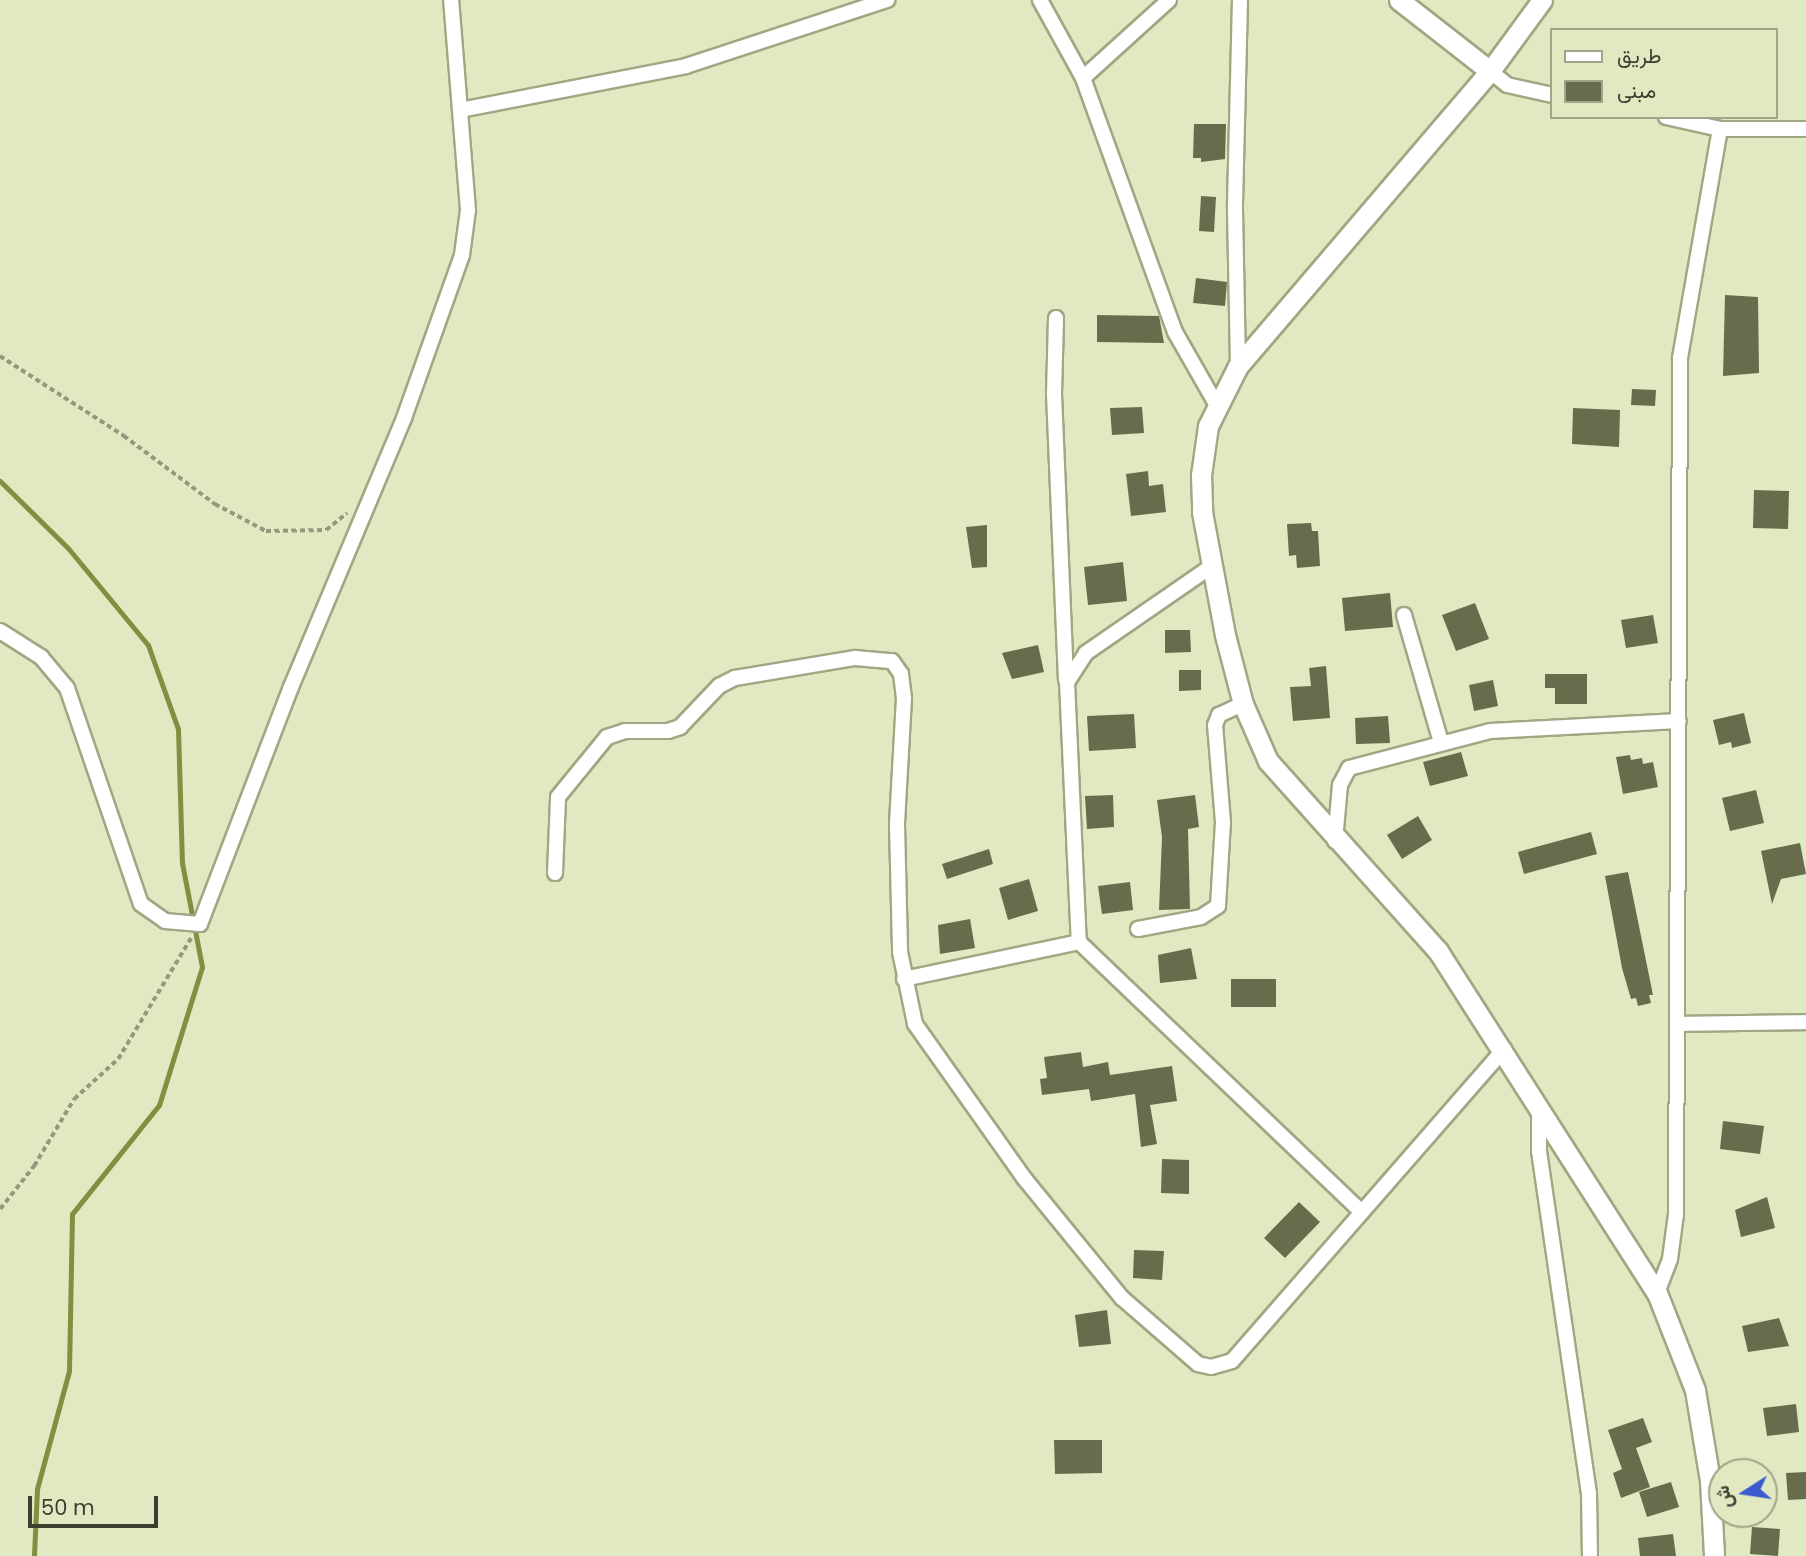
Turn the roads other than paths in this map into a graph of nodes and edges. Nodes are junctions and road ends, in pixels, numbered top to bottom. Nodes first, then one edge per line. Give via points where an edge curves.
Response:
1 (451, 0) edge
2 (887, 0) edge
3 (1040, 0) edge
4 (1169, 0) edge
5 (1240, 0) edge
6 (1399, 0) edge
7 (1542, 0) edge
8 (1490, 71) junction
9 (1083, 78) junction
10 (1550, 95) edge
11 (460, 110) junction
12 (1675, 119) edge
13 (1720, 129) junction
14 (1806, 130) edge
15 (1056, 318) dead end
16 (1238, 366) junction
17 (1216, 404) junction
18 (1209, 568) junction
19 (1404, 615) dead end
20 (0, 631) edge
21 (1066, 682) junction
22 (1243, 704) junction
23 (1679, 721) junction
24 (1441, 742) junction
25 (1335, 841) junction
26 (555, 873) dead end
27 (1138, 929) dead end
28 (1079, 942) junction
29 (904, 979) junction
30 (1806, 1022) edge
31 (1679, 1024) junction
32 (1504, 1049) junction
33 (1539, 1105) junction
34 (1362, 1212) junction
35 (1657, 1293) junction
36 (1590, 1556) edge
37 (1714, 1556) edge

1 - 11 street
2 - 11 street via 686,66
3 - 9 street
4 - 9 street
5 - 16 street via 1235,204
6 - 8 street
7 - 8 street
8 - 10 street via 1507,85
8 - 16 street
9 - 17 street via 1175,332
11 - 20 street via 468,210 465,242 373,493 290,687 200,924 165,921 141,904 67,688 41,657
12 - 13 street
13 - 14 street
13 - 23 street via 1680,358
15 - 21 street via 1054,394
16 - 17 street
17 - 18 street via 1201,475
18 - 21 street via 1086,653
18 - 22 street
19 - 24 street
21 - 28 street
22 - 25 street via 1268,761
22 - 27 street via 1219,715 1215,725 1223,822 1218,906 1201,917
23 - 24 street via 1510,728
23 - 31 street
24 - 25 street via 1345,771
25 - 32 street via 1438,951
26 - 29 street via 558,797 607,737 625,730 668,732 680,727 719,686 735,678 855,658 884,658 897,667 904,685 897,825
28 - 29 street
28 - 34 street
29 - 34 street via 922,1039 1024,1178 1122,1298 1198,1364 1211,1367 1232,1361
30 - 31 street
31 - 35 street via 1676,1214 1670,1259
32 - 33 street
32 - 34 street
33 - 35 street
33 - 36 street via 1539,1151 1589,1493
35 - 37 street via 1686,1357 1697,1402 1710,1481

